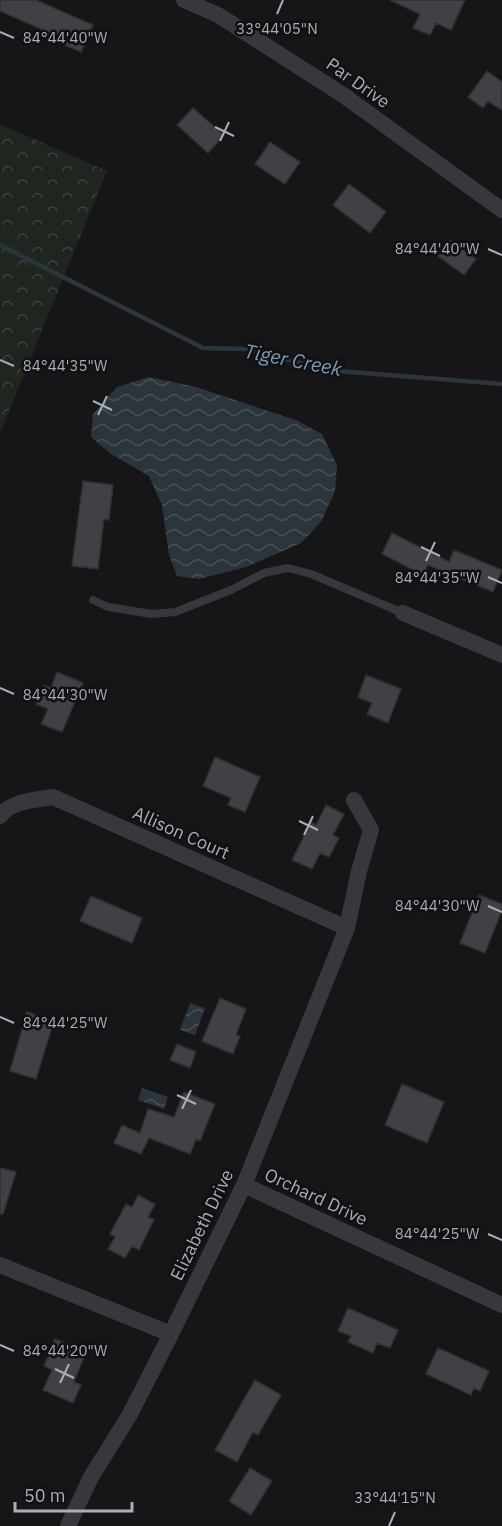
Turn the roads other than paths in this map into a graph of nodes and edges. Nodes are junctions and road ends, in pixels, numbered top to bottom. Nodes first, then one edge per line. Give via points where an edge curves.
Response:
1 (184, 0) edge
2 (502, 210) edge
3 (93, 600) dead end
4 (403, 613) joint
5 (502, 655) edge
6 (354, 800) dead end
7 (0, 816) edge
8 (346, 928) junction
9 (244, 1185) junction
10 (0, 1265) edge
11 (502, 1305) edge
12 (171, 1334) junction
13 (68, 1526) edge

1 - 2 street, Par Drive via 218,15 343,95
3 - 4 lane via 108,607 152,614 175,612 264,573 288,568 312,574
4 - 5 street
6 - 8 street, Elizabeth Drive via 371,830
7 - 8 street, Allison Court via 5,809 25,801 53,796
8 - 9 street, Elizabeth Drive
9 - 11 street, Orchard Drive
9 - 12 street, Elizabeth Drive
10 - 12 street
12 - 13 street, Elizabeth Drive

